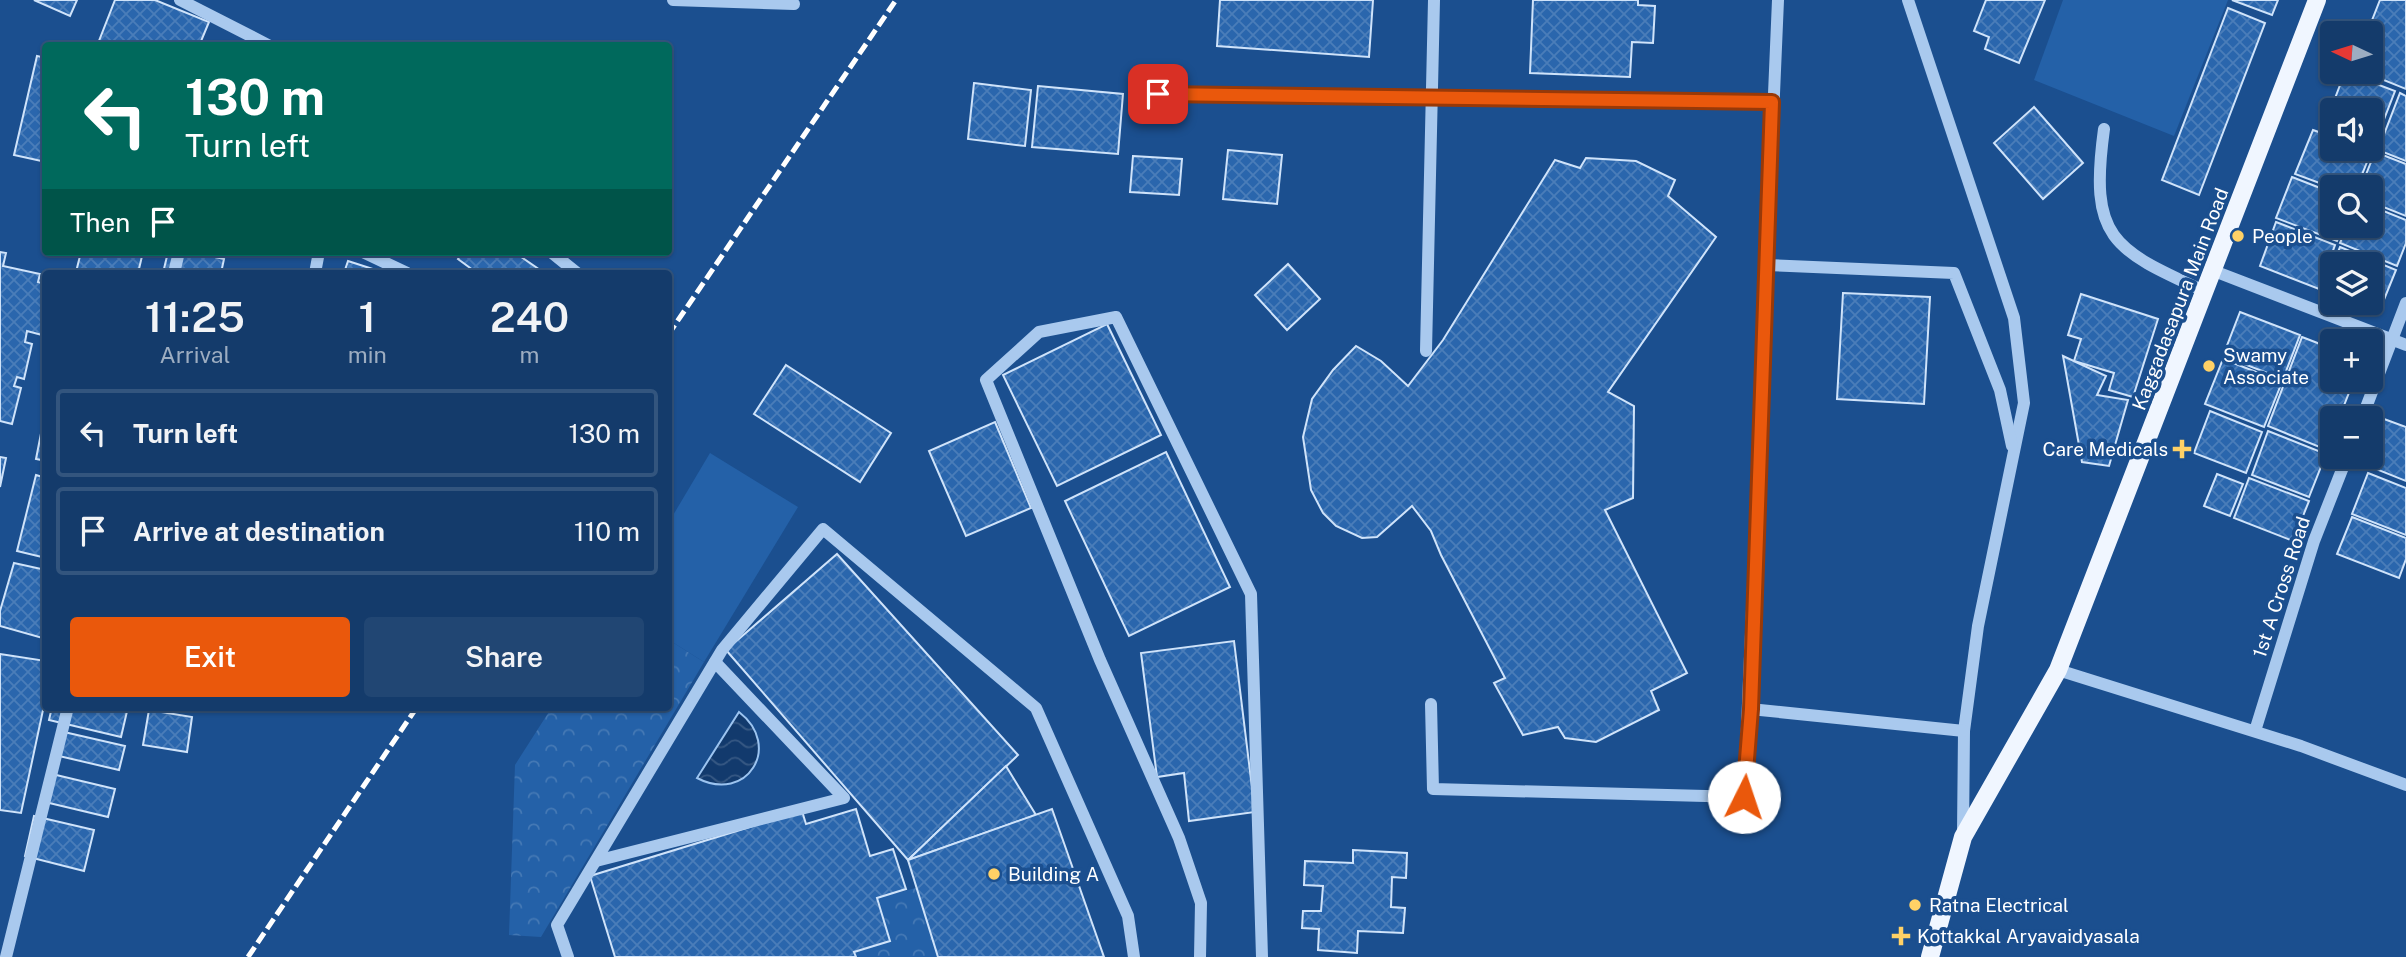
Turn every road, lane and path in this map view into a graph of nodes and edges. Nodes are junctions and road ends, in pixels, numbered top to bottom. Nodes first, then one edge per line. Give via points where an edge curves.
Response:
1 (180, 0) edge
2 (673, 0) edge
3 (1434, 0) edge
4 (1778, 0) edge
5 (1908, 0) edge
6 (2317, 0) edge
7 (794, 4) dead end
8 (243, 39) edge
9 (1158, 94) dead end
10 (1430, 100) junction
11 (1772, 102) junction
12 (2104, 129) dead end
13 (371, 256) edge
14 (556, 256) edge
15 (1766, 265) junction
16 (401, 270) edge
17 (573, 270) edge
18 (2214, 271) junction
19 (2206, 292) junction
20 (2406, 303) edge
21 (2392, 340) junction
22 (2406, 345) edge
23 (1426, 351) dead end
24 (2367, 406) edge
25 (2014, 454) junction
26 (2342, 469) edge
27 (715, 662) junction
28 (2058, 670) junction
29 (1431, 704) dead end
30 (1751, 709) junction
31 (67, 711) edge
32 (1964, 731) junction
33 (2255, 731) junction
34 (2406, 785) edge
35 (1963, 837) junction
36 (596, 860) junction
37 (6, 957) edge
38 (568, 957) edge
39 (1134, 957) edge
40 (1200, 957) edge
41 (1262, 957) edge
42 (1930, 957) edge

1 - 8 street
2 - 7 street
3 - 10 street
4 - 11 street
5 - 25 street via 2014,318 2024,402
6 - 18 main road, Kaggadasapura Main Road
9 - 10 street
10 - 11 street
10 - 23 street
11 - 15 street
12 - 19 street via 2100,203 2115,239 2137,259
13 - 16 street
14 - 17 street
15 - 25 street via 1954,274 2000,390
15 - 30 street
18 - 19 main road, Kaggadasapura Main Road
18 - 21 street
19 - 28 main road, Kaggadasapura Main Road
20 - 21 street
21 - 22 street
21 - 24 street
25 - 32 street via 1978,626
26 - 33 street, 1st A Cross Road via 2314,541
27 - 36 street
27 - 36 street via 844,798
27 - 39 street via 823,529 1037,708 1128,916
28 - 33 street
28 - 35 main road, Kaggadasapura Main Road
29 - 30 street via 1433,789 1744,797
30 - 32 street
31 - 37 street
32 - 35 street
33 - 34 street
35 - 42 main road, Kaggadasapura Main Road
36 - 38 street via 557,926
40 - 41 street via 1201,903 1179,838 1100,660 986,380 1039,332 1116,317 1251,594

